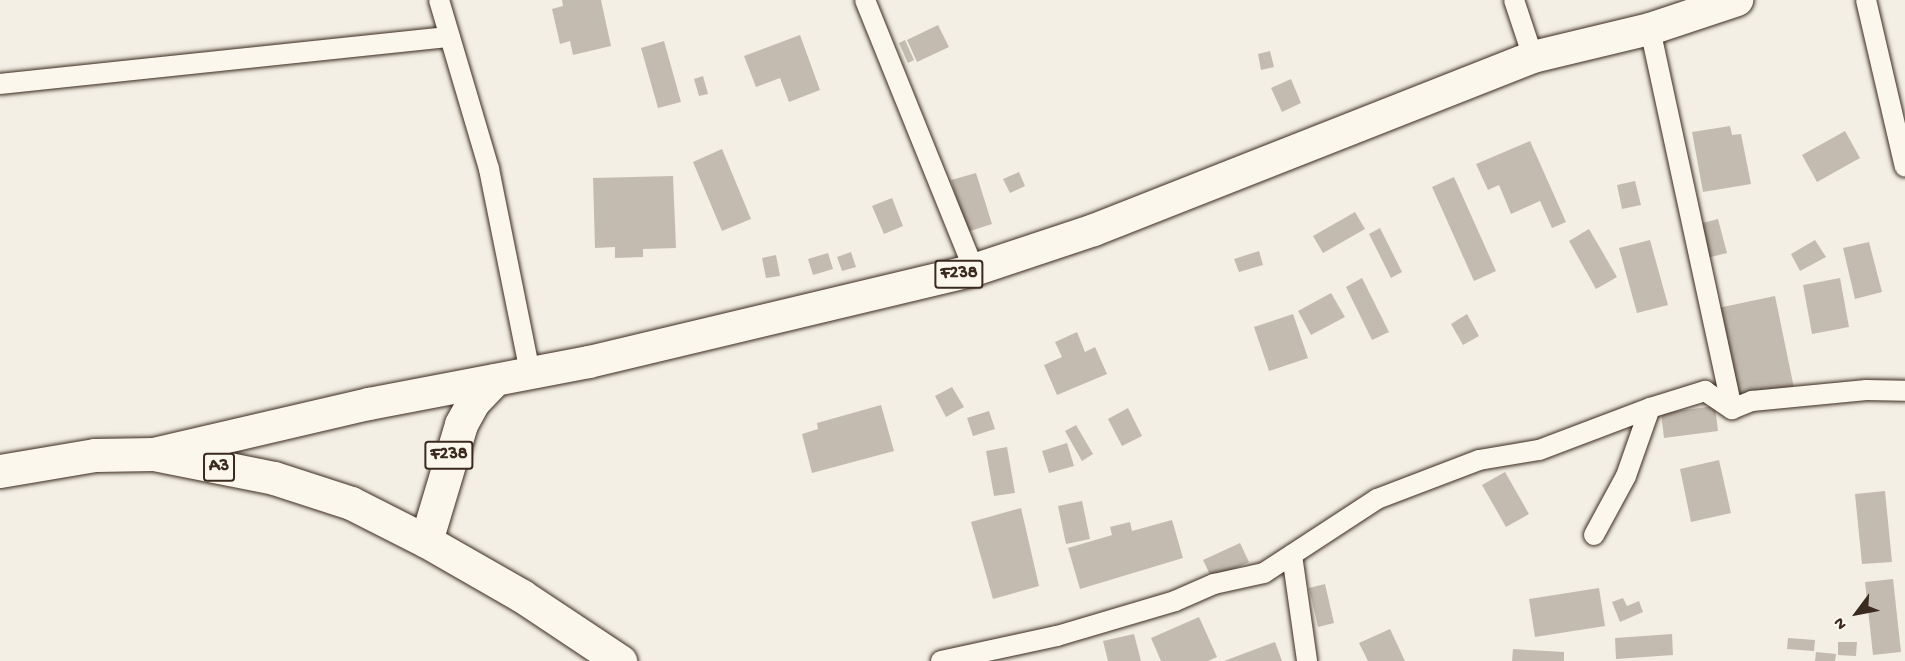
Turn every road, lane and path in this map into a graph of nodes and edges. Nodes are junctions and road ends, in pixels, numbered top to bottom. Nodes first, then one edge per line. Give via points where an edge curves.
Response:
1 (439, 0) edge
2 (865, 0) edge
3 (1514, 0) edge
4 (1737, 0) edge
5 (1866, 0) edge
6 (1650, 29) junction
7 (450, 38) junction
8 (1533, 57) junction
9 (0, 84) edge
10 (1905, 167) edge
11 (974, 270) junction
12 (530, 373) junction
13 (494, 380) junction
14 (1905, 391) edge
15 (1650, 408) junction
16 (1732, 409) junction
17 (154, 454) junction
18 (0, 471) edge
19 (1593, 535) dead end
20 (426, 541) junction
21 (1292, 555) junction
22 (614, 658) edge
23 (941, 661) edge
24 (1307, 661) edge

1 - 7 street
2 - 11 street
3 - 8 street
4 - 6 main road, F238
5 - 10 street
6 - 8 main road, F238
6 - 16 street
7 - 9 street
7 - 12 street via 489,169
8 - 11 main road, F238 via 1094,230
11 - 12 main road, F238
12 - 13 main road, F238
13 - 17 main road, F238
13 - 20 highway, F238 via 461,424
14 - 16 street via 1866,390 1775,399
15 - 16 street via 1705,391
15 - 19 street via 1626,476
15 - 21 street via 1539,450 1479,460 1377,499
17 - 18 highway, A3 via 95,455
17 - 20 highway, A3 via 274,478 340,499
20 - 22 highway, A3
21 - 23 street via 1264,573 1214,584 1175,602 1057,636
21 - 24 street

